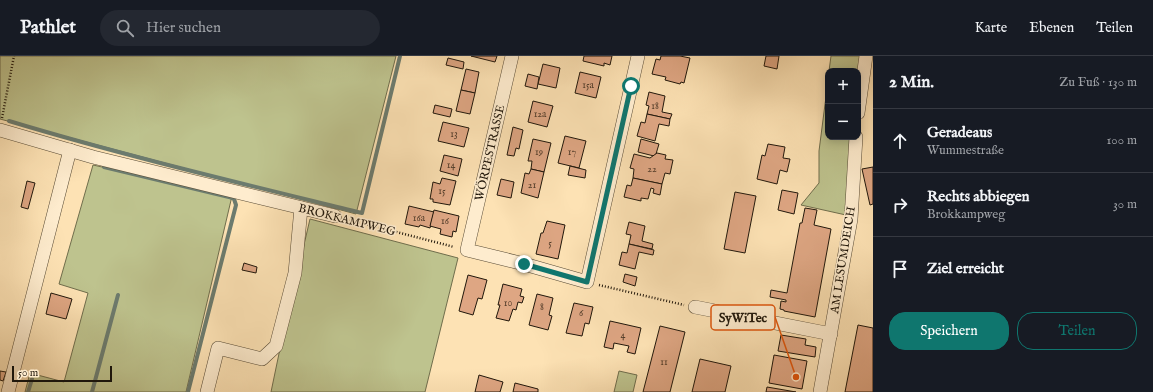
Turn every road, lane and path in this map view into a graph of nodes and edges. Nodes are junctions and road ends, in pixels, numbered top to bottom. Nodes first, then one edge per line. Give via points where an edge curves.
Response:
1 (14, 56) edge
2 (512, 56) edge
3 (638, 56) edge
4 (866, 56) edge
5 (859, 104) edge
6 (1, 126) edge
7 (856, 140) edge
8 (70, 150) junction
9 (301, 208) junction
10 (335, 216) joint
11 (467, 250) junction
12 (587, 282) junction
13 (695, 307) joint
14 (831, 334) junction
15 (8, 392) edge
16 (207, 392) edge
17 (820, 392) edge

1 - 6 path
2 - 11 street, WÖRPESTRASSE
3 - 12 street
4 - 5 street
6 - 8 street, BROKKAMPWEG
7 - 14 street, AM LESUMDEICH via 851,219
8 - 9 street, BROKKAMPWEG
8 - 15 street
9 - 10 street, BROKKAMPWEG
9 - 16 street via 295,273 276,346 262,359 218,348
10 - 11 path, BROKKAMPWEG
11 - 12 street
12 - 13 path
13 - 14 street
14 - 17 street, AM LESUMDEICH

